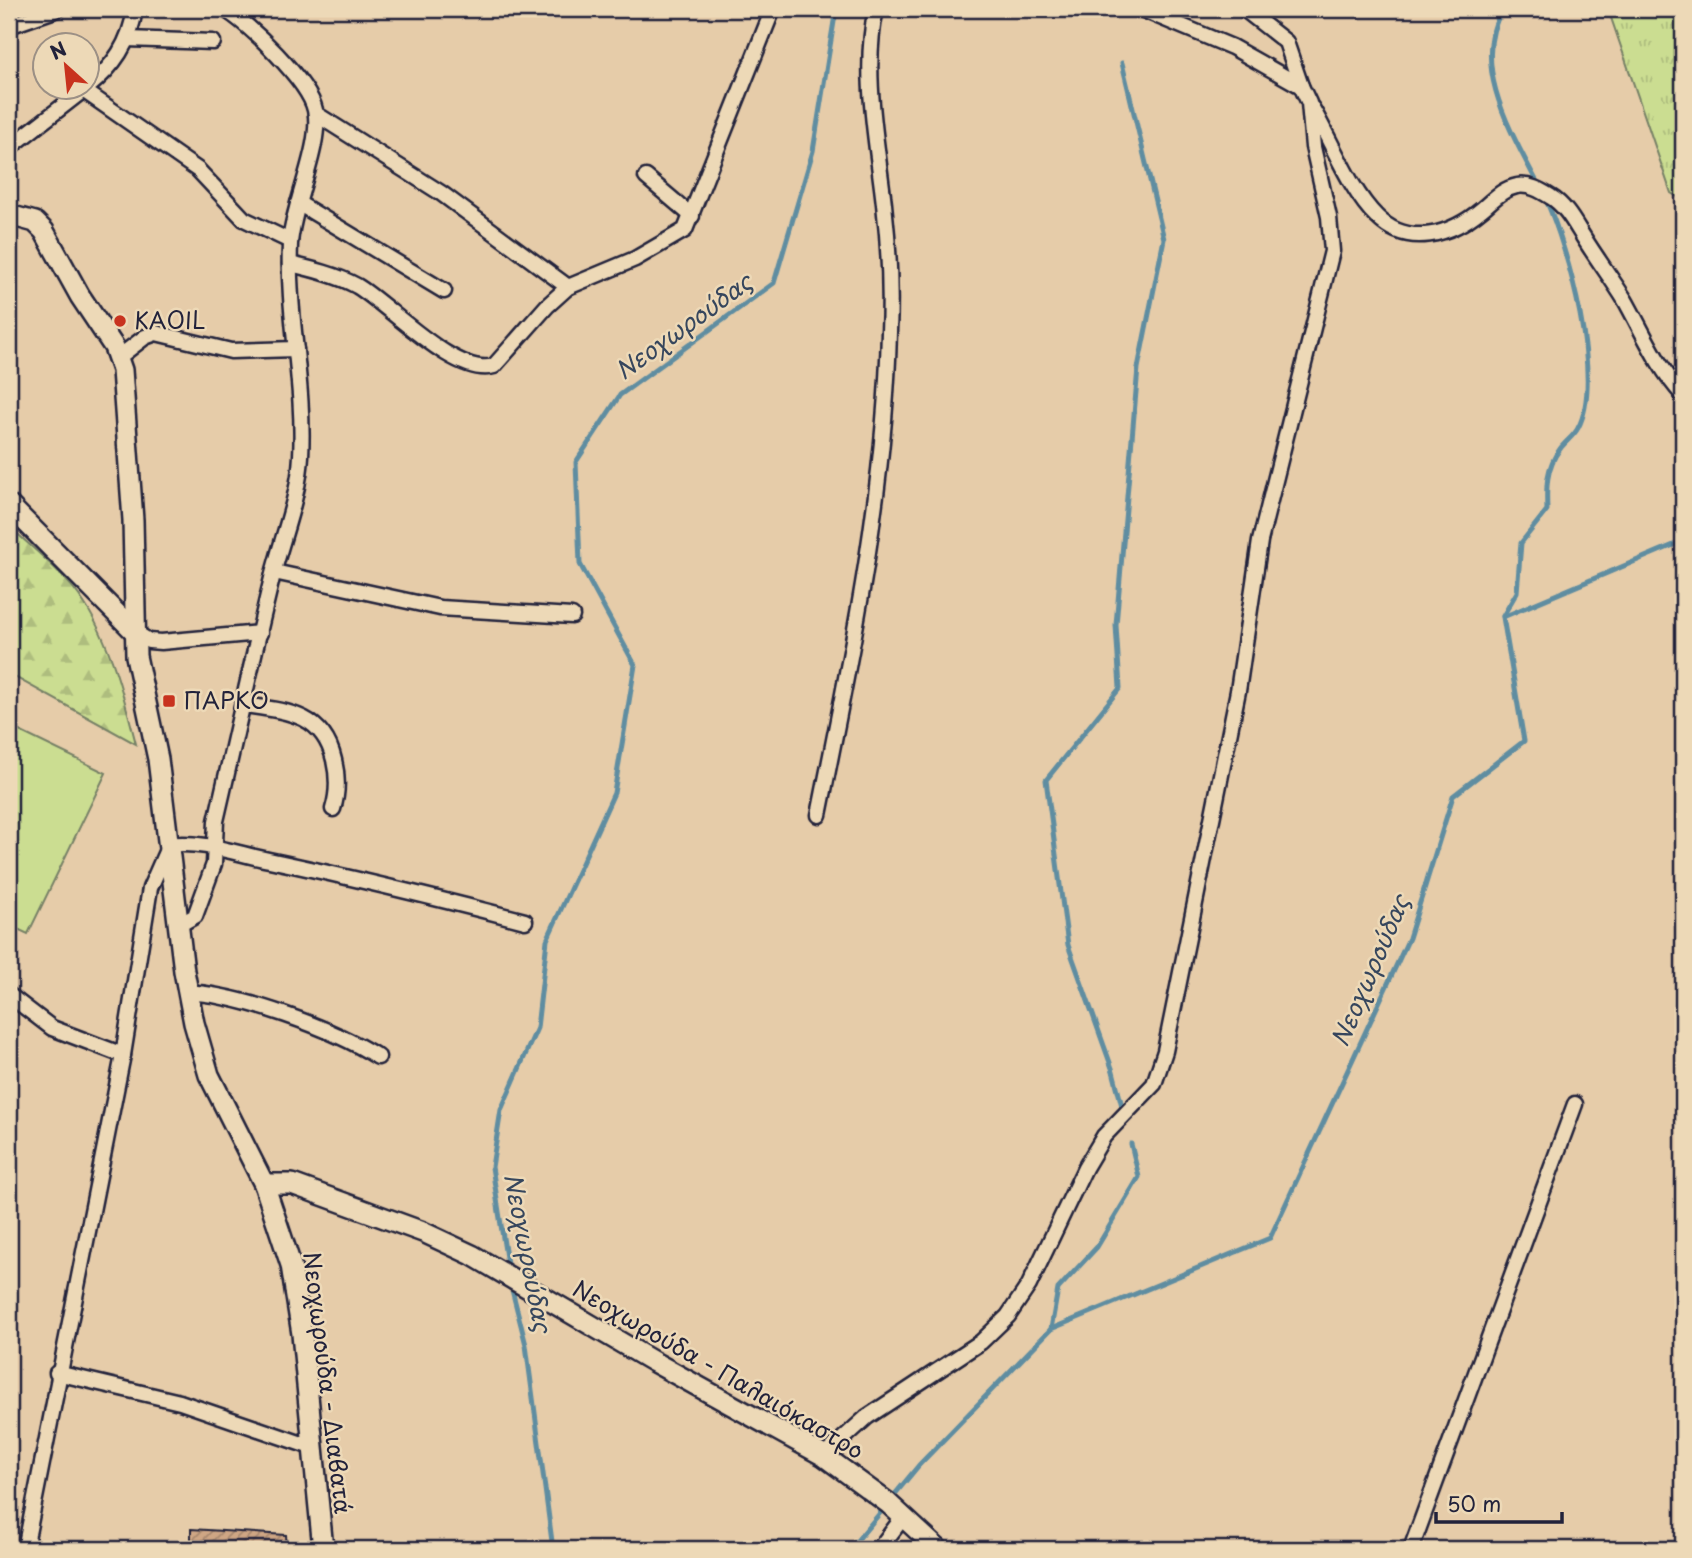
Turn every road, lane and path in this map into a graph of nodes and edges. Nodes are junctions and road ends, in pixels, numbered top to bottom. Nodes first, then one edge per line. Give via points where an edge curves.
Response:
1 (58, 9) edge
2 (135, 9) edge
3 (773, 9) edge
4 (876, 9) edge
5 (1141, 9) edge
6 (1244, 9) edge
7 (230, 10) edge
8 (9, 26) edge
9 (127, 39) junction
10 (213, 42) dead end
11 (102, 74) edge
12 (1301, 86) junction
13 (102, 100) edge
14 (68, 102) edge
15 (1309, 103) junction
16 (316, 114) junction
17 (9, 148) edge
18 (646, 177) dead end
19 (298, 203) junction
20 (9, 215) edge
21 (692, 216) junction
22 (290, 241) junction
23 (290, 264) junction
24 (568, 287) junction
25 (444, 291) dead end
26 (296, 348) junction
27 (119, 358) junction
28 (1683, 395) edge
29 (9, 505) edge
30 (274, 572) junction
31 (572, 616) dead end
32 (136, 633) junction
33 (260, 633) junction
34 (244, 705) junction
35 (333, 809) dead end
36 (819, 815) dead end
37 (169, 845) junction
38 (216, 849) junction
39 (525, 921) dead end
40 (179, 925) junction
41 (187, 992) junction
42 (9, 995) edge
43 (123, 1055) junction
44 (378, 1057) dead end
45 (1575, 1104) dead end
46 (264, 1184) junction
47 (57, 1373) junction
48 (314, 1448) junction
49 (824, 1456) junction
50 (904, 1516) junction
51 (24, 1549) edge
52 (323, 1549) edge
53 (879, 1549) edge
54 (938, 1549) edge
55 (1410, 1549) edge

1 - 8 street
2 - 9 street
3 - 21 street
4 - 36 street via 872,84 888,240 890,334 871,522
5 - 12 street via 1232,47
6 - 12 street via 1286,42
7 - 16 street via 300,84
9 - 10 street
9 - 11 street
12 - 15 street
13 - 22 street via 198,170 244,219
14 - 17 street
15 - 28 street via 1359,192 1376,217 1396,232 1417,237 1454,227 1500,192 1516,186 1530,185 1554,198
15 - 49 street via 1332,251 1260,541 1238,691 1165,1051 1154,1084 1104,1136 1008,1316 981,1342 867,1417
16 - 19 street
16 - 24 street via 441,192
18 - 21 street
19 - 22 street
19 - 25 street
20 - 27 street via 35,222 44,231
21 - 24 street via 685,230 668,242
22 - 23 street
23 - 24 street via 350,282 425,338 468,364 486,368 499,362
23 - 26 street
26 - 27 street via 231,351 156,333
26 - 30 street via 300,466
27 - 32 street, Νεοχωρούδα - Διαβατά via 130,465
29 - 32 street
30 - 31 street via 440,608
30 - 33 street
32 - 33 street via 161,642
32 - 37 street, Νεοχωρούδα - Διαβατά via 137,666 152,726
33 - 34 street
34 - 35 street via 280,710 320,729 335,766 338,785
34 - 38 street via 216,821
37 - 38 street
37 - 40 street, Νεοχωρούδα - Διαβατά
37 - 43 street via 150,888
38 - 39 street via 394,886
38 - 40 street via 195,916
40 - 41 street, Νεοχωρούδα - Διαβατά
41 - 44 street via 221,997 307,1024
41 - 46 street, Νεοχωρούδα - Διαβατά via 213,1083
42 - 43 street via 64,1034
43 - 47 street
45 - 55 street
46 - 48 street, Νεοχωρούδα - Διαβατά via 295,1284
46 - 49 street, Νεοχωρούδα - Παλαιόκαστρο via 292,1184 472,1255
47 - 48 street via 180,1402
47 - 51 street
48 - 52 street, Νεοχωρούδα - Διαβατά
49 - 50 street, Νεοχωρούδα - Παλαιόκαστρο
50 - 53 street
50 - 54 street, Νεοχωρούδα - Παλαιόκαστρο

